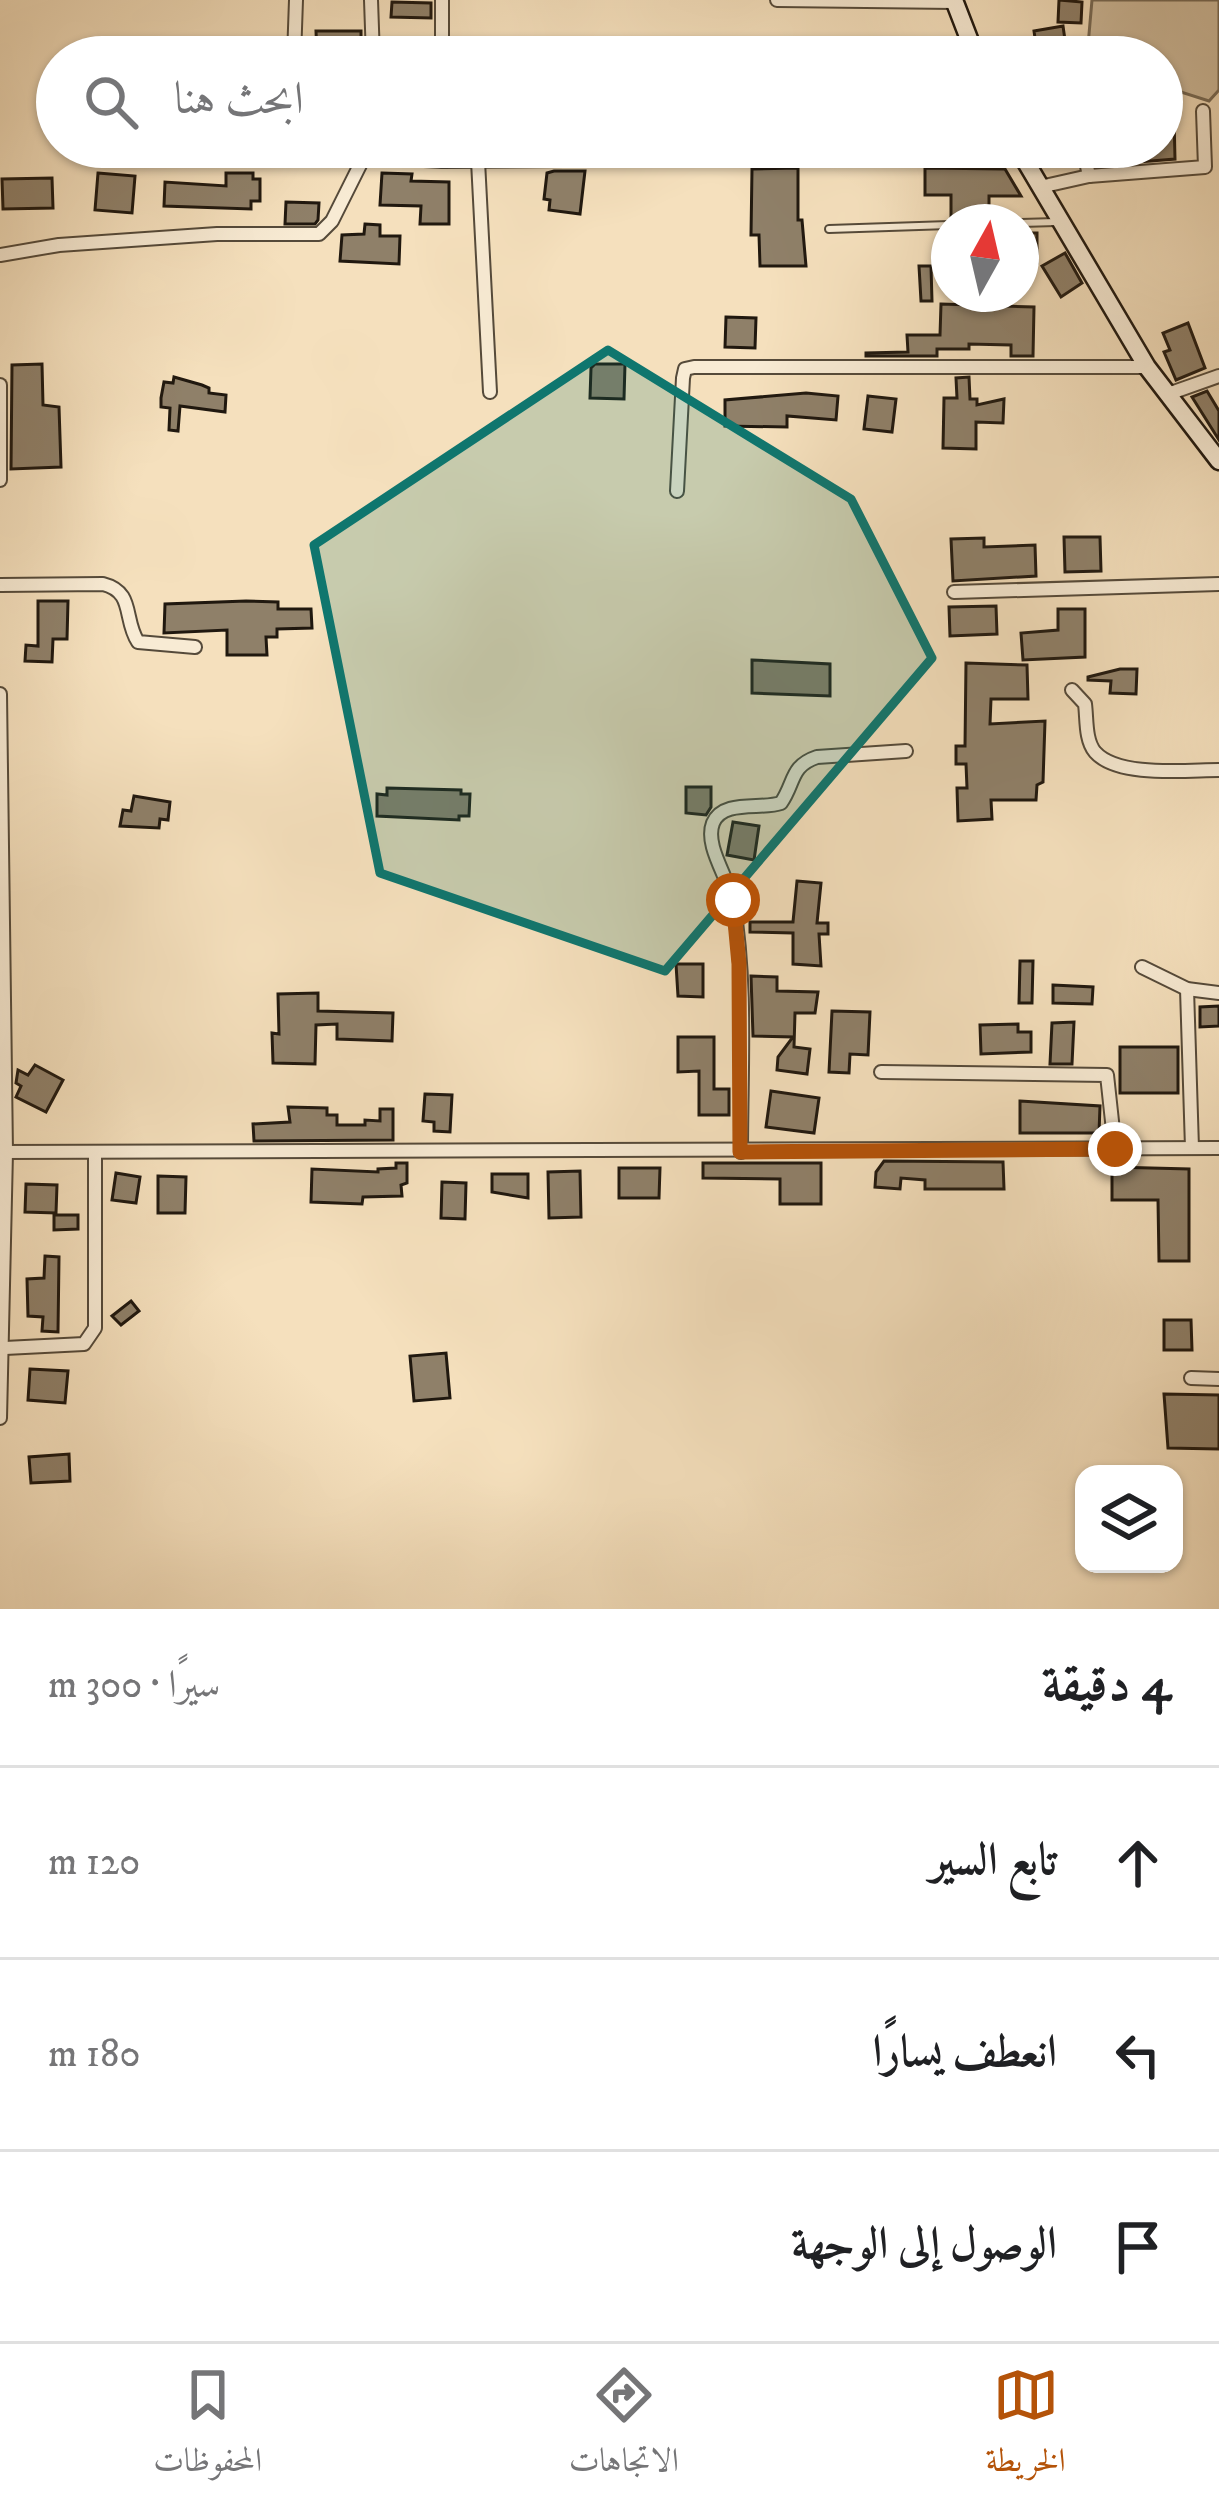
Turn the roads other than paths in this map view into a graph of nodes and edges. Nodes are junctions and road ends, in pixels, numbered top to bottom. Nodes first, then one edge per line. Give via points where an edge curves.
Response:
1 (296, 0) edge
2 (370, 0) edge
3 (442, 0) edge
4 (776, 0) edge
5 (954, 1) edge
6 (295, 36) edge
7 (372, 36) edge
8 (442, 36) edge
9 (968, 36) edge
10 (1203, 111) dead end
11 (360, 168) edge
12 (478, 168) edge
13 (1029, 168) edge
14 (1087, 168) edge
15 (1089, 176) junction
16 (1040, 187) junction
17 (1060, 222) junction
18 (1039, 223) edge
19 (931, 226) edge
20 (830, 229) dead end
21 (0, 255) edge
22 (1147, 367) junction
23 (1219, 376) edge
24 (0, 385) edge
25 (490, 392) dead end
26 (1168, 394) junction
27 (1210, 438) edge
28 (1219, 461) edge
29 (0, 480) edge
30 (677, 491) dead end
31 (1219, 584) edge
32 (0, 585) edge
33 (954, 592) dead end
34 (195, 647) dead end
35 (1072, 691) dead end
36 (0, 694) edge
37 (906, 751) dead end
38 (1219, 770) edge
39 (1142, 967) dead end
40 (1187, 988) junction
41 (1219, 993) edge
42 (881, 1072) dead end
43 (1192, 1148) junction
44 (1219, 1148) edge
45 (1115, 1149) junction
46 (3, 1152) edge
47 (95, 1152) junction
48 (740, 1152) junction
49 (4, 1348) junction
50 (1191, 1378) dead end
51 (1218, 1380) edge
52 (0, 1418) edge

1 - 6 street
2 - 7 street
3 - 8 street
4 - 5 street
5 - 9 street
10 - 15 street via 1205,167
11 - 21 street via 319,234 217,233
12 - 25 street
13 - 16 street
14 - 15 street
15 - 16 street
16 - 17 street
17 - 18 lane
17 - 22 street
19 - 20 lane
22 - 26 street
22 - 30 street via 686,369
23 - 26 street
24 - 29 street
26 - 27 street
27 - 28 street
31 - 33 street
32 - 34 street via 116,587 138,642
35 - 38 street via 1085,704 1088,739 1099,756 1150,771
36 - 46 street
37 - 48 street via 802,762 781,803 731,808 712,825 733,900 739,964
39 - 40 street
40 - 41 street
40 - 43 street
42 - 45 street via 1107,1075
43 - 44 street
43 - 45 street
45 - 48 street
46 - 47 street
46 - 49 street
47 - 48 street
47 - 49 street via 95,1328 84,1344
49 - 52 street
50 - 51 street

